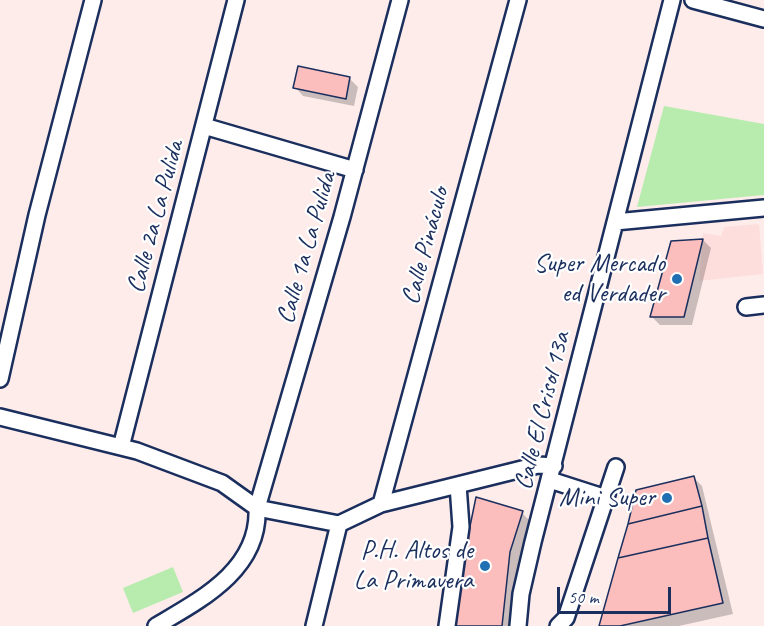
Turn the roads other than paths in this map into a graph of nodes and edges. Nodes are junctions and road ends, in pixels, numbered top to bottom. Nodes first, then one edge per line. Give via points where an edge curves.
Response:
1 (93, 0) edge
2 (236, 0) edge
3 (400, 0) edge
4 (518, 0) edge
5 (672, 0) edge
6 (693, 0) edge
7 (764, 19) edge
8 (204, 126) junction
9 (355, 170) junction
10 (764, 208) edge
11 (615, 222) junction
12 (764, 305) edge
13 (746, 307) dead end
14 (0, 379) edge
15 (1, 416) edge
16 (121, 447) junction
17 (616, 467) dead end
18 (552, 473) junction
19 (458, 485) junction
20 (606, 498) junction
21 (381, 504) junction
22 (257, 508) junction
23 (339, 524) junction
24 (156, 626) edge
25 (314, 626) edge
26 (447, 626) edge
27 (518, 626) edge
28 (558, 626) edge

1 - 14 street via 37,215
2 - 8 street, Calle 2a La Pulida
3 - 9 street, Calle 1a La Pulida
4 - 21 street, Calle Pináculo
5 - 11 street, Calle El Crisol 13a
6 - 7 street
8 - 9 street
8 - 16 street, Calle 2a La Pulida
9 - 22 street, Calle 1a La Pulida
10 - 11 street
11 - 18 street, Calle El Crisol 13a
12 - 13 street
15 - 16 street
16 - 22 street via 222,483
17 - 20 street
18 - 19 street via 538,465
18 - 20 street
18 - 27 street, Calle El Crisol 13a via 524,584
19 - 21 street
19 - 26 street via 461,528
20 - 28 street via 566,618
21 - 23 street
22 - 23 street
22 - 24 street, Calle 1a La Pulida via 255,538 238,568 219,586
23 - 25 street

